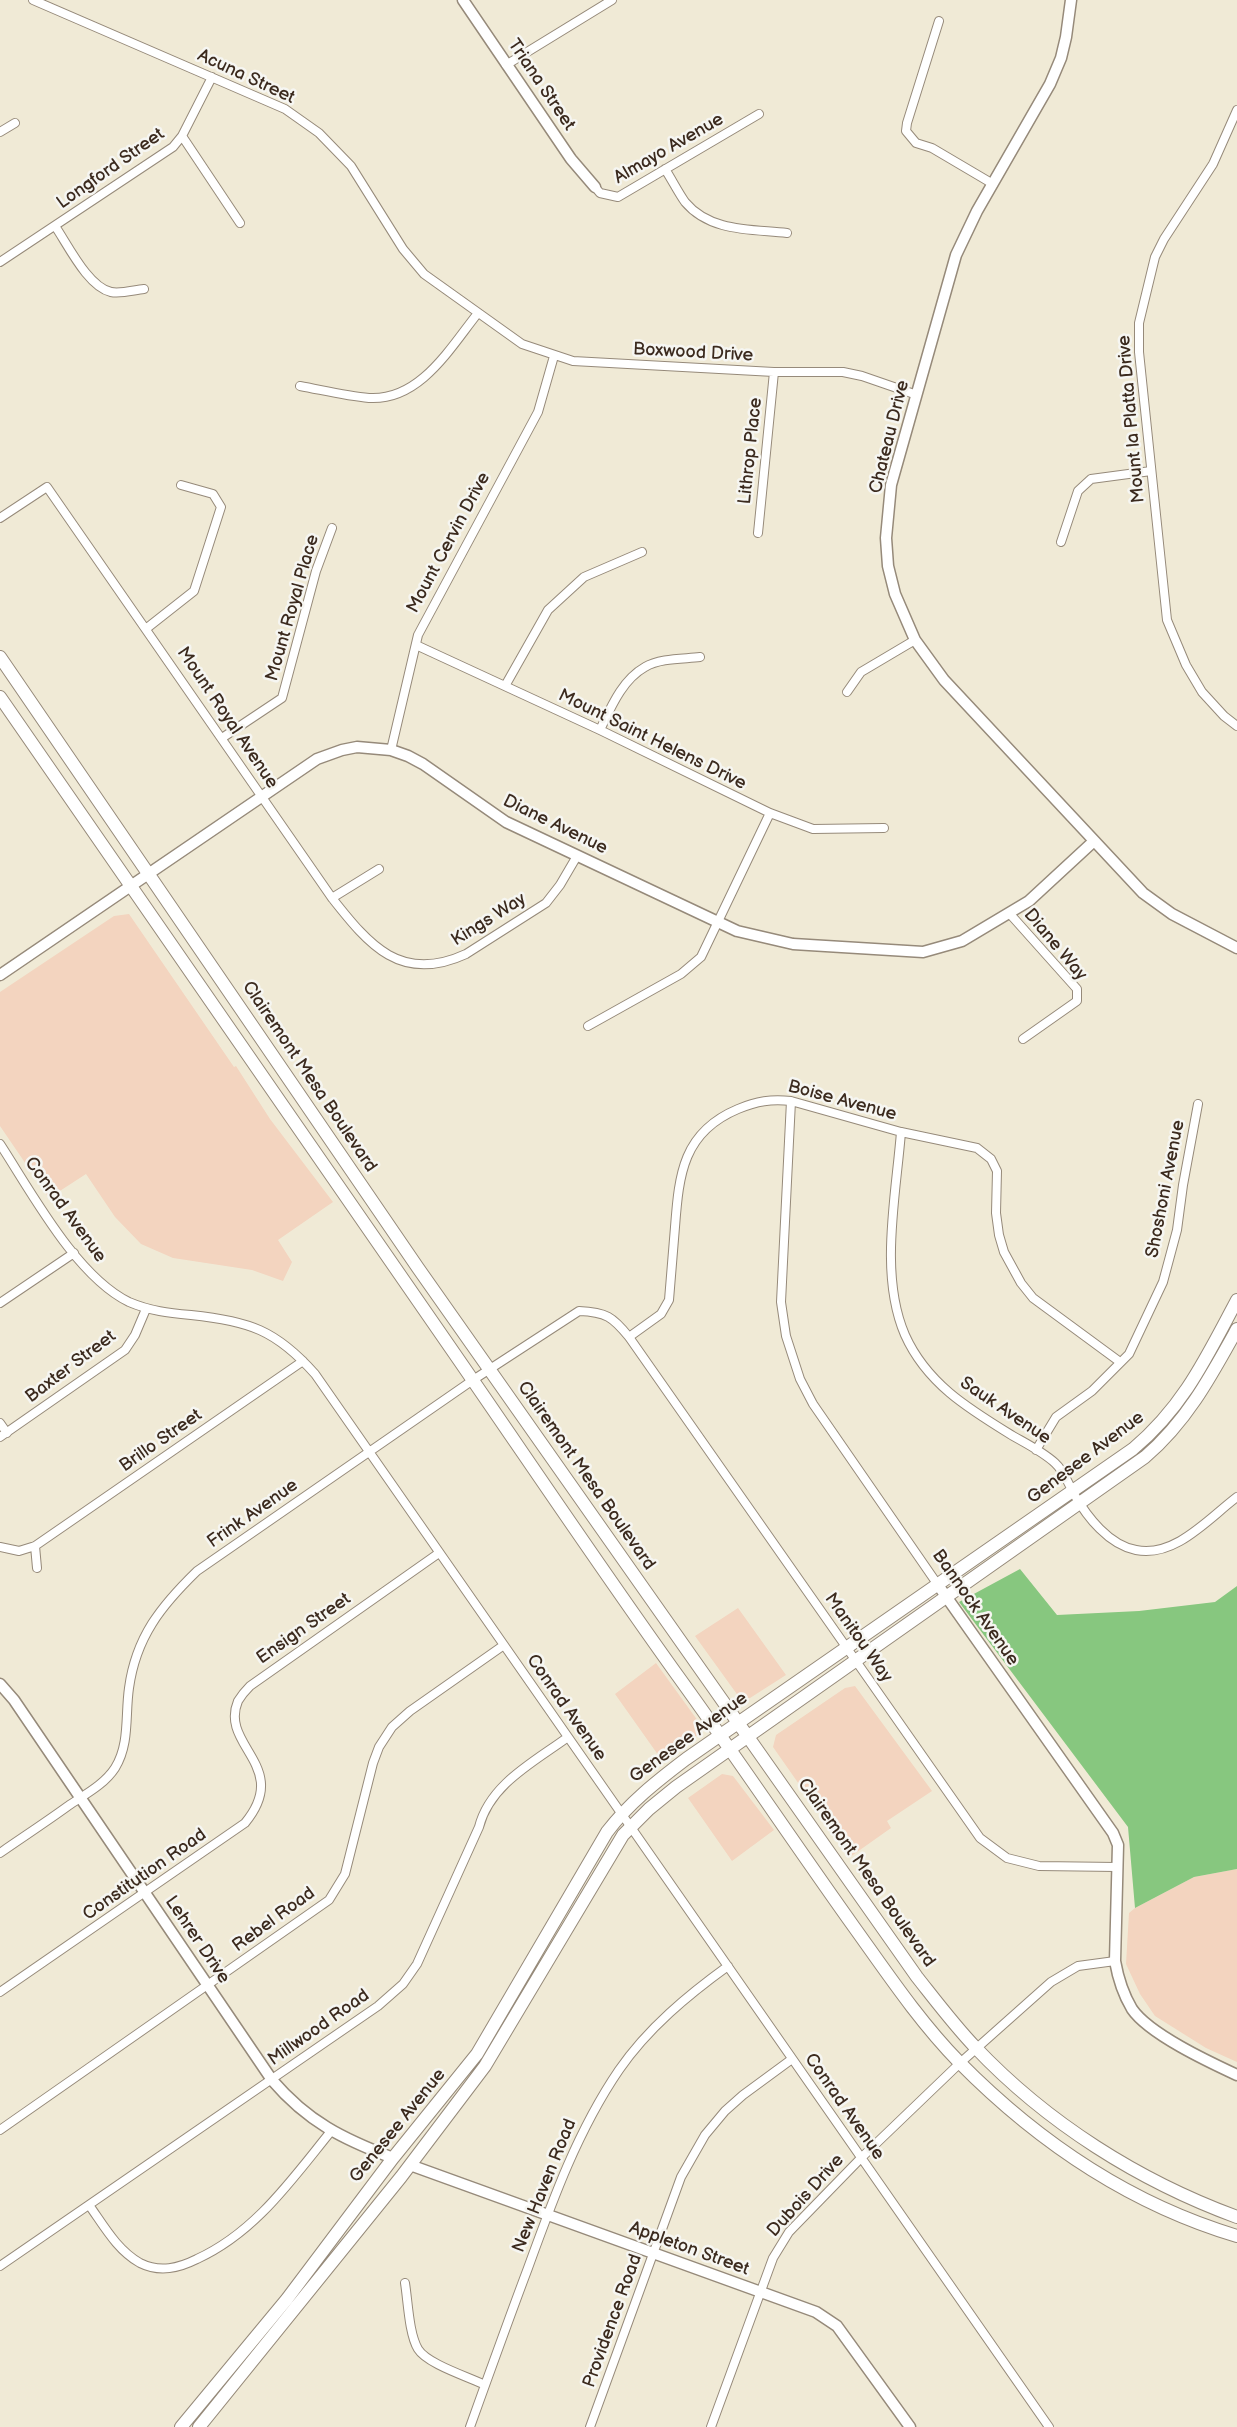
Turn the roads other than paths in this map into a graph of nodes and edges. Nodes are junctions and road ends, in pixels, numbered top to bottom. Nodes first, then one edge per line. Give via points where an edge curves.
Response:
1 (33, 0) edge
2 (463, 0) edge
3 (612, 0) edge
4 (1071, 0) edge
5 (939, 21) dead end
6 (506, 64) junction
7 (212, 77) junction
8 (1237, 110) edge
9 (759, 114) dead end
10 (15, 123) dead end
11 (0, 132) edge
12 (182, 135) junction
13 (665, 169) junction
14 (993, 184) junction
15 (595, 187) joint
16 (240, 223) dead end
17 (55, 226) junction
18 (787, 233) dead end
19 (0, 262) edge
20 (144, 289) dead end
21 (478, 313) junction
22 (554, 356) junction
23 (774, 372) junction
24 (300, 386) dead end
25 (917, 395) junction
26 (1151, 471) junction
27 (181, 484) dead end
28 (0, 518) edge
29 (332, 528) dead end
30 (758, 533) dead end
31 (1061, 542) dead end
32 (642, 552) dead end
33 (147, 628) junction
34 (915, 640) junction
35 (416, 645) junction
36 (0, 657) edge
37 (700, 657) dead end
38 (506, 686) junction
39 (847, 692) dead end
40 (0, 697) edge
41 (1237, 726) edge
42 (600, 730) junction
43 (222, 738) junction
44 (391, 750) junction
45 (262, 797) junction
46 (770, 813) junction
47 (884, 828) dead end
48 (1094, 841) junction
49 (577, 856) junction
50 (379, 869) dead end
51 (148, 873) junction
52 (129, 886) junction
53 (332, 898) junction
54 (1010, 914) junction
55 (719, 921) junction
56 (1237, 948) edge
57 (391, 957) joint
58 (0, 975) edge
59 (588, 1026) dead end
60 (1023, 1039) dead end
61 (791, 1101) junction
62 (1198, 1104) dead end
63 (901, 1132) junction
64 (0, 1144) edge
65 (74, 1253) junction
66 (1237, 1300) edge
67 (0, 1304) edge
68 (146, 1309) junction
69 (1237, 1329) edge
70 (629, 1336) junction
71 (303, 1361) junction
72 (1120, 1362) junction
73 (489, 1368) junction
74 (472, 1380) junction
75 (0, 1423) edge
76 (3, 1435) edge
77 (1036, 1450) junction
78 (369, 1452) junction
79 (1073, 1492) junction
80 (1237, 1497) edge
81 (1080, 1504) junction
82 (35, 1546) junction
83 (0, 1547) edge
84 (439, 1553) junction
85 (37, 1568) dead end
86 (938, 1585) junction
87 (947, 1597) junction
88 (504, 1645) junction
89 (848, 1648) junction
90 (857, 1662) junction
91 (0, 1684) edge
92 (738, 1723) junction
93 (720, 1734) junction
94 (568, 1737) junction
95 (748, 1737) junction
96 (729, 1749) junction
97 (251, 1755) joint
98 (80, 1798) junction
99 (621, 1814) junction
100 (630, 1827) junction
101 (0, 1853) edge
102 (1117, 1867) junction
103 (145, 1894) junction
104 (1115, 1961) junction
105 (728, 1966) junction
106 (208, 1986) junction
107 (0, 1992) edge
108 (976, 2049) junction
109 (792, 2059) junction
110 (960, 2063) junction
111 (1237, 2075) edge
112 (272, 2080) junction
113 (0, 2130) edge
114 (332, 2130) junction
115 (393, 2158) junction
116 (861, 2158) junction
117 (410, 2165) junction
118 (89, 2205) junction
119 (547, 2214) junction
120 (1237, 2217) edge
121 (1237, 2236) edge
122 (654, 2254) junction
123 (0, 2266) edge
124 (405, 2283) dead end
125 (760, 2292) junction
126 (485, 2385) junction
127 (181, 2427) edge
128 (199, 2427) edge
129 (470, 2427) edge
130 (590, 2427) edge
131 (711, 2427) edge
132 (910, 2427) edge
133 (1049, 2427) edge

1 - 7 street, Acuna Street
2 - 6 street, Triana Street
3 - 6 street
4 - 14 street, Chateau Drive via 1061,58 1050,84
5 - 14 street via 906,131 916,143 932,148
6 - 15 street, Triana Street via 571,159
7 - 12 street, Longford Street
7 - 21 street, Acuna Street via 285,109 319,133 351,166 403,249 424,274
8 - 26 street, Mount la Platta Drive via 1213,164 1155,257 1139,324
9 - 13 street, Almayo Avenue
10 - 11 street
12 - 16 street
12 - 17 street, Longford Street via 173,147
13 - 15 street, Almayo Avenue via 618,197 600,193
13 - 18 street via 686,202 706,220 720,226
14 - 25 street, Chateau Drive via 956,255
17 - 19 street, Longford Street
17 - 20 street via 99,287 113,293
21 - 22 street, Boxwood Drive via 522,344
21 - 24 street via 429,374 405,390 369,398
22 - 23 street, Boxwood Drive via 573,361
22 - 35 street, Mount Cervin Drive via 538,412 444,582
23 - 25 street, Boxwood Drive via 843,372
23 - 30 street, Lithrop Place
25 - 34 street, Chateau Drive via 891,485 886,538 895,594
26 - 31 street via 1091,479 1078,491
26 - 41 street, Mount la Platta Drive via 1167,620 1202,692
27 - 33 street via 213,494 221,507 194,591
28 - 33 street, Mount Royal Avenue via 47,487
29 - 43 street, Mount Royal Place via 316,571 282,698
32 - 38 street via 584,577 548,610
33 - 43 street, Mount Royal Avenue
34 - 39 street via 861,672
34 - 48 street, Chateau Drive via 944,680
35 - 38 street, Mount Saint Helens Drive
35 - 44 street, Mount Cervin Drive
36 - 51 main road, Clairemont Mesa Boulevard
37 - 42 street via 645,667 621,689
38 - 42 street, Mount Saint Helens Drive
40 - 52 main road, Clairemont Mesa Boulevard
42 - 46 street, Mount Saint Helens Drive
43 - 45 street, Mount Royal Avenue
44 - 45 street, Diane Avenue via 342,750 318,759
44 - 49 street, Diane Avenue via 423,764 506,822
45 - 51 street, Diane Avenue
45 - 53 street, Mount Royal Avenue
46 - 47 street, Mount Saint Helens Drive via 813,829
46 - 55 street
48 - 54 street, Diane Avenue
48 - 56 street, Chateau Drive via 1143,893 1172,914
49 - 55 street, Diane Avenue
49 - 57 street, Kings Way via 546,903 466,954 429,964
50 - 53 street
51 - 52 street, Diane Avenue
51 - 73 main road, Clairemont Mesa Boulevard
52 - 58 street, Diane Avenue
52 - 74 main road, Clairemont Mesa Boulevard
53 - 57 street, Mount Royal Avenue via 363,936
54 - 55 street, Diane Avenue via 962,941 923,952 793,944 737,931
54 - 60 street, Diane Way via 1077,989 1077,1001
55 - 59 street via 701,957 681,974
61 - 63 street, Boise Avenue
61 - 70 street, Boise Avenue via 765,1100 721,1116 687,1155 679,1181 669,1300 662,1314
61 - 86 street, Bannock Avenue via 781,1302 786,1336 813,1404
62 - 72 street, Shoshoni Avenue via 1177,1230 1163,1282 1129,1354
63 - 72 street, Boise Avenue via 977,1148 991,1159 997,1171 999,1235 1021,1282 1032,1298
63 - 77 street, Sauk Avenue via 891,1249 894,1300 905,1335 921,1364 963,1406
64 - 65 street, Conrad Avenue
65 - 67 street
65 - 68 street, Conrad Avenue via 111,1290
66 - 79 main road, Genesee Avenue via 1200,1369 1161,1425
68 - 71 street, Conrad Avenue via 248,1324 265,1331
68 - 76 street, Baxter Street via 125,1350
69 - 81 main road, Genesee Avenue via 1180,1423 1145,1457
70 - 73 street, Frink Avenue via 614,1318 579,1311
70 - 89 street, Manitou Way
71 - 78 street, Conrad Avenue
71 - 82 street, Brillo Street
72 - 77 street, Shoshoni Avenue via 1092,1391 1056,1417
73 - 74 street, Frink Avenue
73 - 92 main road, Clairemont Mesa Boulevard
74 - 78 street, Frink Avenue
74 - 93 main road, Clairemont Mesa Boulevard
75 - 76 street
77 - 79 street, Sauk Avenue via 1056,1464
78 - 84 street, Conrad Avenue
78 - 98 street, Frink Avenue via 197,1571 168,1599 140,1645 129,1687 125,1748 114,1769
79 - 81 street, Sauk Avenue
79 - 86 main road, Genesee Avenue
80 - 81 street, Sauk Avenue via 1179,1542 1157,1551 1136,1550 1115,1541
81 - 87 main road, Genesee Avenue
82 - 83 street via 19,1551
82 - 85 street
84 - 88 street, Conrad Avenue
84 - 97 street, Ensign Street via 249,1686 238,1701 235,1718 238,1734
86 - 87 street, Bannock Avenue
86 - 89 main road, Genesee Avenue
87 - 90 main road, Genesee Avenue
87 - 102 street, Bannock Avenue via 1113,1833 1118,1845
88 - 94 street, Conrad Avenue
88 - 106 street, Rebel Road via 392,1727 372,1763 345,1874 329,1899
89 - 90 street, Manitou Way
89 - 92 main road, Genesee Avenue
90 - 95 main road, Genesee Avenue
90 - 102 street, Manitou Way via 980,1838 1007,1858 1039,1866
91 - 98 street, Lehrer Drive
92 - 93 main road, Genesee Avenue
92 - 95 main road, Clairemont Mesa Boulevard
93 - 96 main road, Clairemont Mesa Boulevard
93 - 99 main road, Genesee Avenue via 666,1773
94 - 99 street, Conrad Avenue
94 - 112 street, Millwood Road via 503,1784 482,1815 417,1964 403,1984
95 - 96 main road, Genesee Avenue
95 - 108 main road, Clairemont Mesa Boulevard via 917,1977
96 - 100 main road, Genesee Avenue via 666,1794
96 - 110 main road, Clairemont Mesa Boulevard via 900,1990
97 - 103 street, Constitution Road via 260,1772 262,1796 255,1812
98 - 101 street, Frink Avenue
98 - 103 street, Lehrer Drive
99 - 100 street, Conrad Avenue
99 - 115 main road, Genesee Avenue via 477,2054
100 - 105 street, Conrad Avenue
100 - 117 main road, Genesee Avenue via 502,2040
102 - 104 street, Bannock Avenue
103 - 106 street, Lehrer Drive
103 - 107 street, Constitution Road
104 - 108 street, Dubois Drive via 1078,1966 1052,1982
104 - 111 street, Bannock Avenue via 1118,1979 1133,2009 1148,2025
105 - 109 street, Conrad Avenue
105 - 119 street, New Haven Road via 692,1992 646,2036 620,2069 583,2129
106 - 112 street, Lehrer Drive
106 - 113 street, Rebel Road
108 - 110 street, Dubois Drive
108 - 120 main road, Clairemont Mesa Boulevard via 1025,2095 1112,2157
109 - 116 street, Conrad Avenue
109 - 122 street, Providence Road via 743,2095 705,2135 681,2177
110 - 116 street, Dubois Drive
110 - 121 main road, Clairemont Mesa Boulevard via 1010,2111 1100,2176 1157,2205
112 - 114 street, Lehrer Drive via 315,2121
112 - 118 street, Millwood Road
114 - 115 street, Lehrer Drive via 349,2142
114 - 118 street via 253,2223 217,2250 180,2267 143,2264 126,2253
115 - 117 street, Lehrer Drive
115 - 127 main road, Genesee Avenue via 287,2299
116 - 125 street, Dubois Drive via 789,2232 772,2258
116 - 133 street, Conrad Avenue
117 - 119 street, Appleton Street
117 - 128 main road, Genesee Avenue
118 - 123 street, Millwood Road
119 - 122 street, Appleton Street
119 - 126 street, New Haven Road
122 - 125 street, Appleton Street
122 - 130 street, Providence Road
124 - 126 street via 419,2350 431,2360
125 - 131 street, Dubois Drive
125 - 132 street, Appleton Street via 816,2312 837,2326
126 - 129 street, New Haven Road

